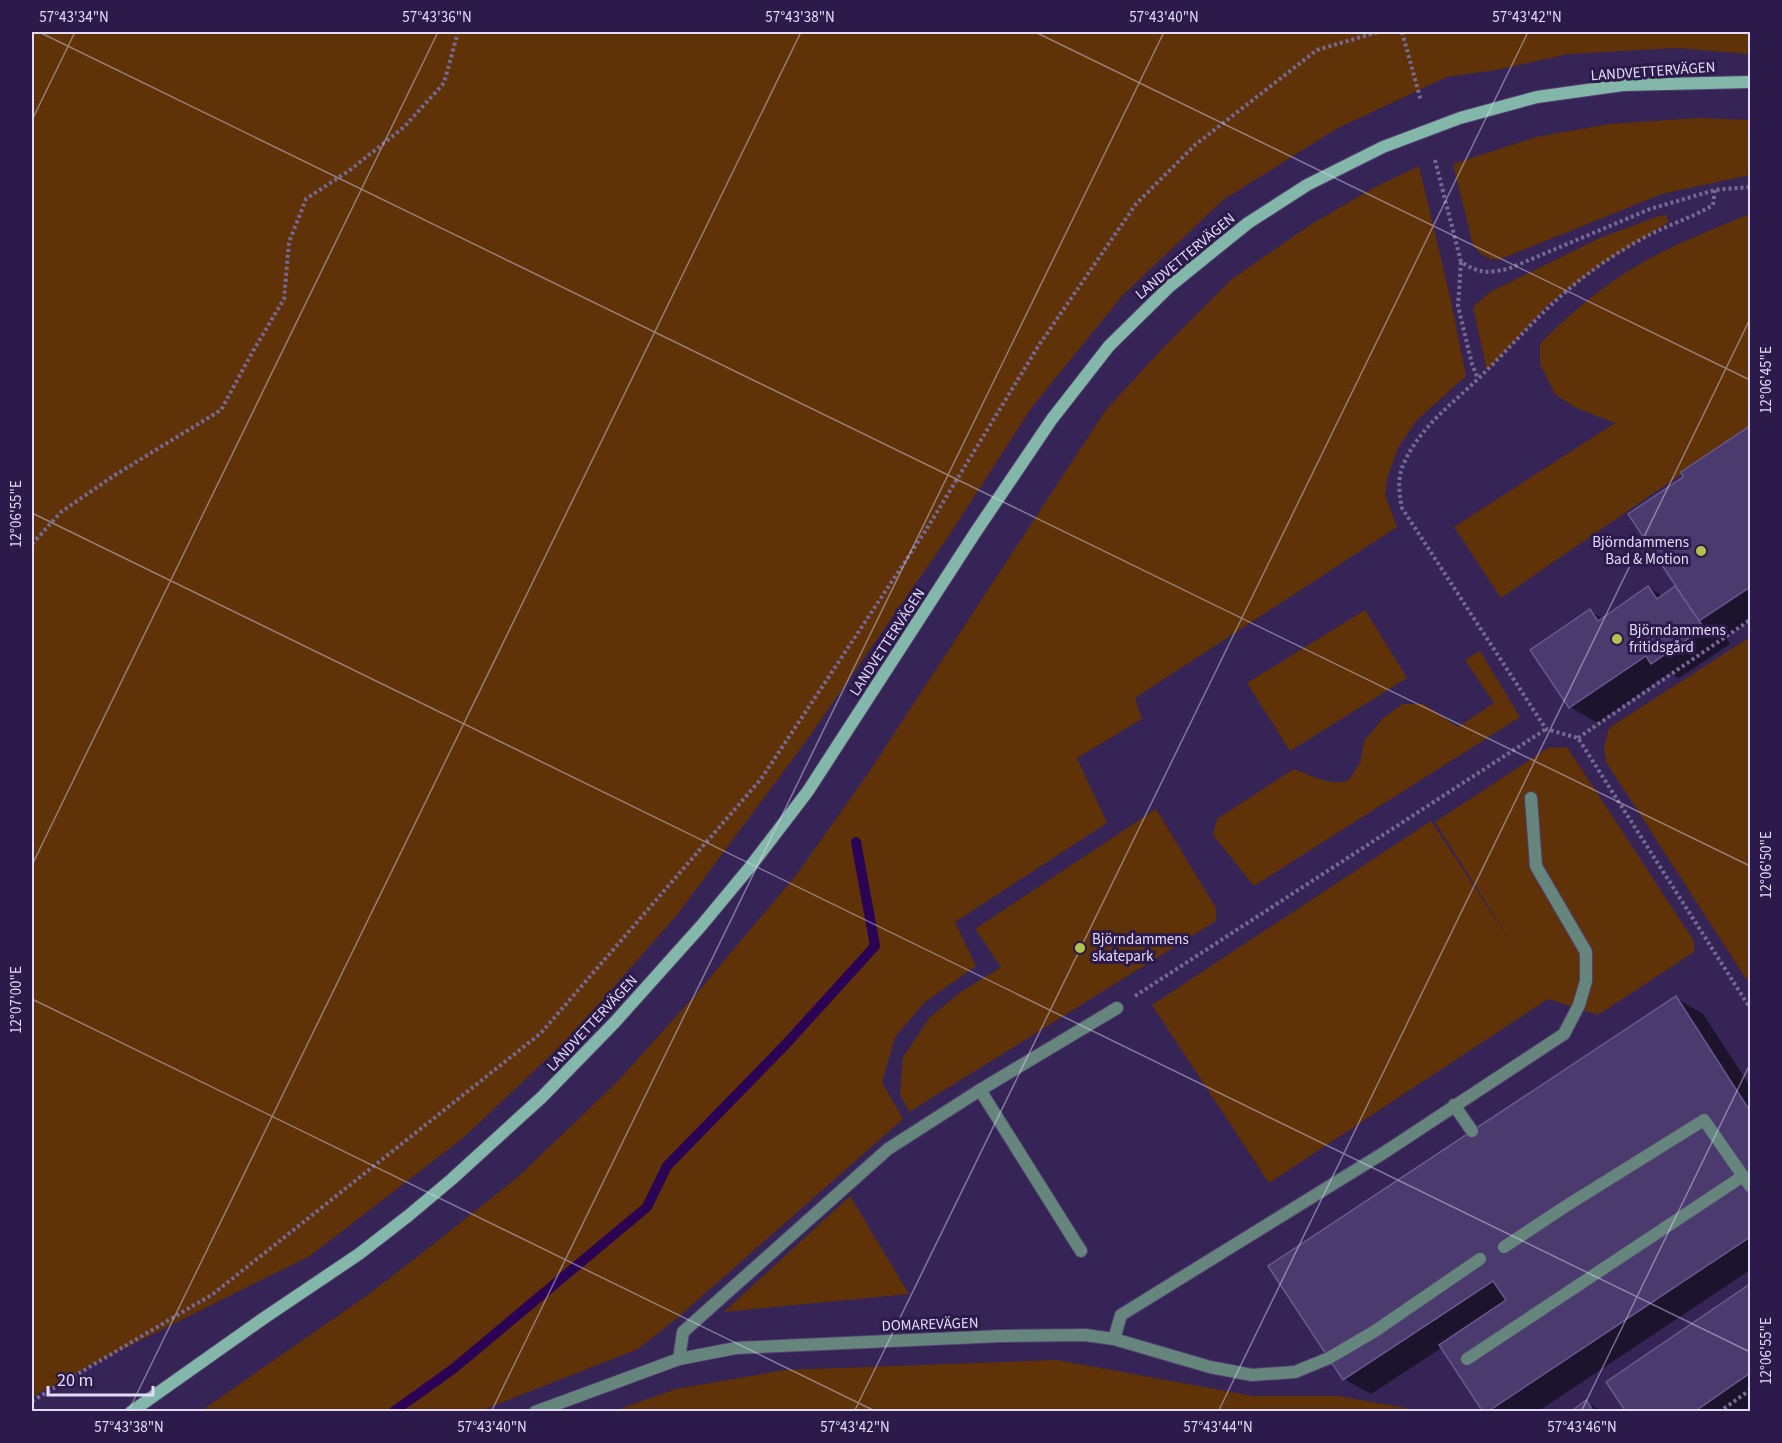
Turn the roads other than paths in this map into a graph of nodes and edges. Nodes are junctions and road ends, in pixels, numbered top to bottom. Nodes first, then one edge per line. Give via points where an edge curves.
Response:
1 (1750, 82) edge
2 (1531, 798) dead end
3 (1117, 1008) road end
4 (980, 1090) junction
5 (1454, 1105) junction
6 (1472, 1131) dead end
7 (1747, 1181) edge
8 (1504, 1248) dead end
9 (1081, 1251) dead end
10 (1480, 1259) dead end
11 (1114, 1339) junction
12 (679, 1359) junction
13 (1467, 1359) dead end
14 (131, 1410) edge
15 (535, 1412) edge

1 - 14 street, LANDVETTERVÄGEN via 1623,85 1537,97 1460,118 1383,147 1307,185 1248,223 1178,279 1109,346 1052,419 808,791 715,909 615,1022 542,1097 408,1216 359,1254
2 - 5 street via 1536,866 1586,952 1586,981 1564,1034
3 - 4 street
4 - 9 street
4 - 12 street via 888,1149 844,1188 683,1332
5 - 6 street
5 - 11 street via 1121,1315
7 - 8 street via 1704,1120
7 - 13 street
10 - 11 street, DOMAREVÄGEN via 1375,1331 1329,1358 1295,1372 1252,1375 1210,1368
11 - 12 street, DOMAREVÄGEN via 1084,1335 853,1342 736,1348
12 - 15 street, DOMAREVÄGEN

